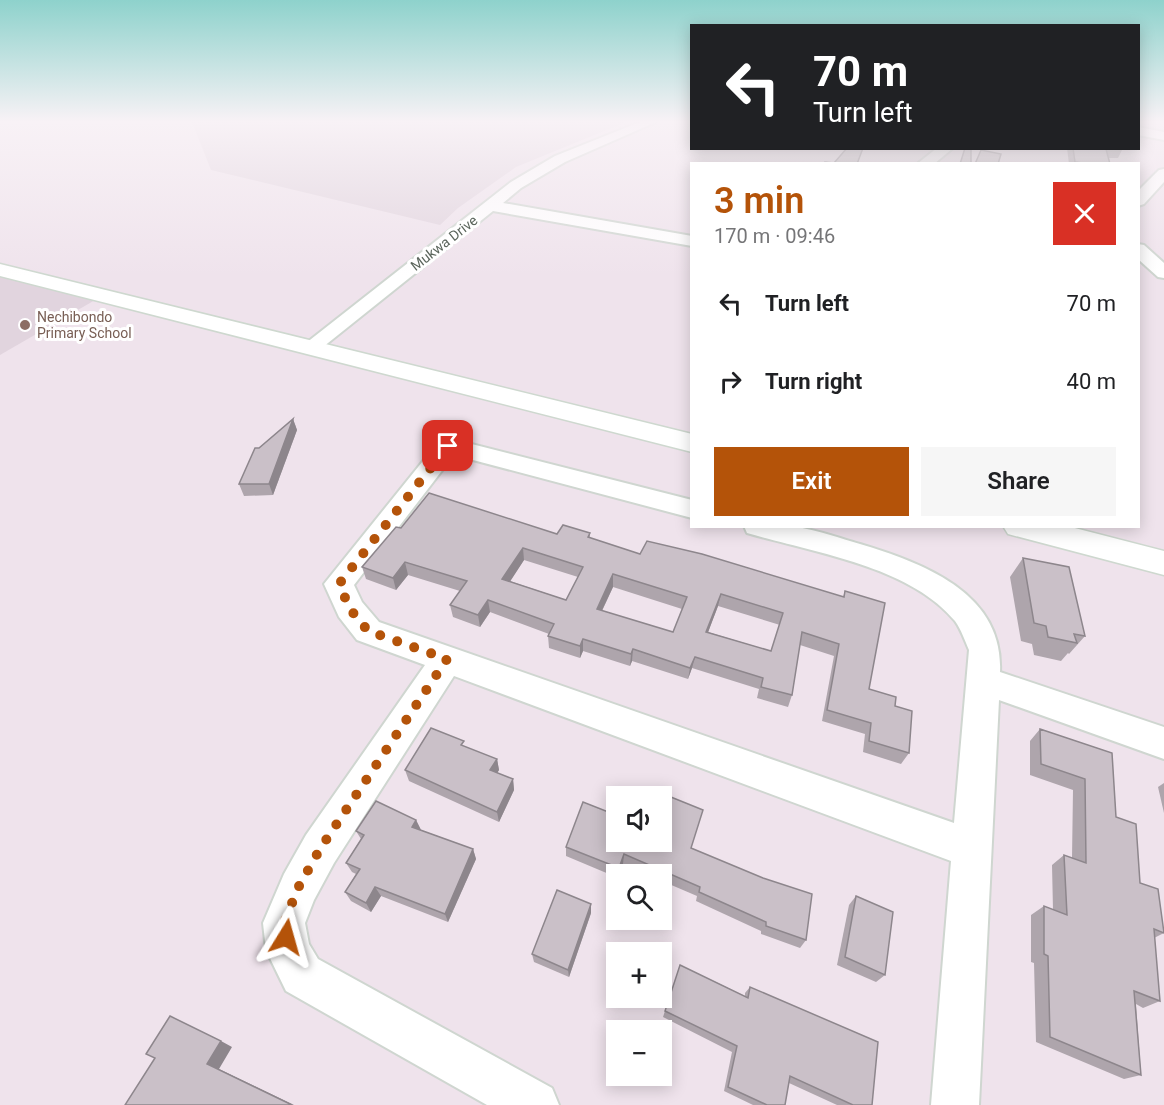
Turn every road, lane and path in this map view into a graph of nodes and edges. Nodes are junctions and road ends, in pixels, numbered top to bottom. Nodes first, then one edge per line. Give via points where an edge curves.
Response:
1 (1164, 173) edge
2 (535, 174) edge
3 (1140, 199) edge
4 (491, 206) junction
5 (690, 241) edge
6 (1140, 252) edge
7 (0, 270) edge
8 (1158, 278) edge
9 (311, 347) junction
10 (690, 443) edge
11 (690, 508) edge
12 (764, 528) edge
13 (1027, 528) edge
14 (1164, 563) edge
15 (447, 659) junction
16 (984, 680) junction
17 (1164, 742) edge
18 (972, 849) junction
19 (535, 1105) edge
20 (955, 1105) edge

1 - 3 street
2 - 4 street, Mukwa Drive
4 - 5 street
4 - 9 street, Mukwa Drive
6 - 8 street
7 - 9 street
9 - 10 street
11 - 15 street via 448,446 339,584 350,609 368,631
12 - 16 street via 908,570 939,586 966,613 985,650
13 - 14 street
15 - 18 street
15 - 19 street via 298,888 284,923 288,950 302,975
16 - 17 street
16 - 18 street
18 - 20 street

